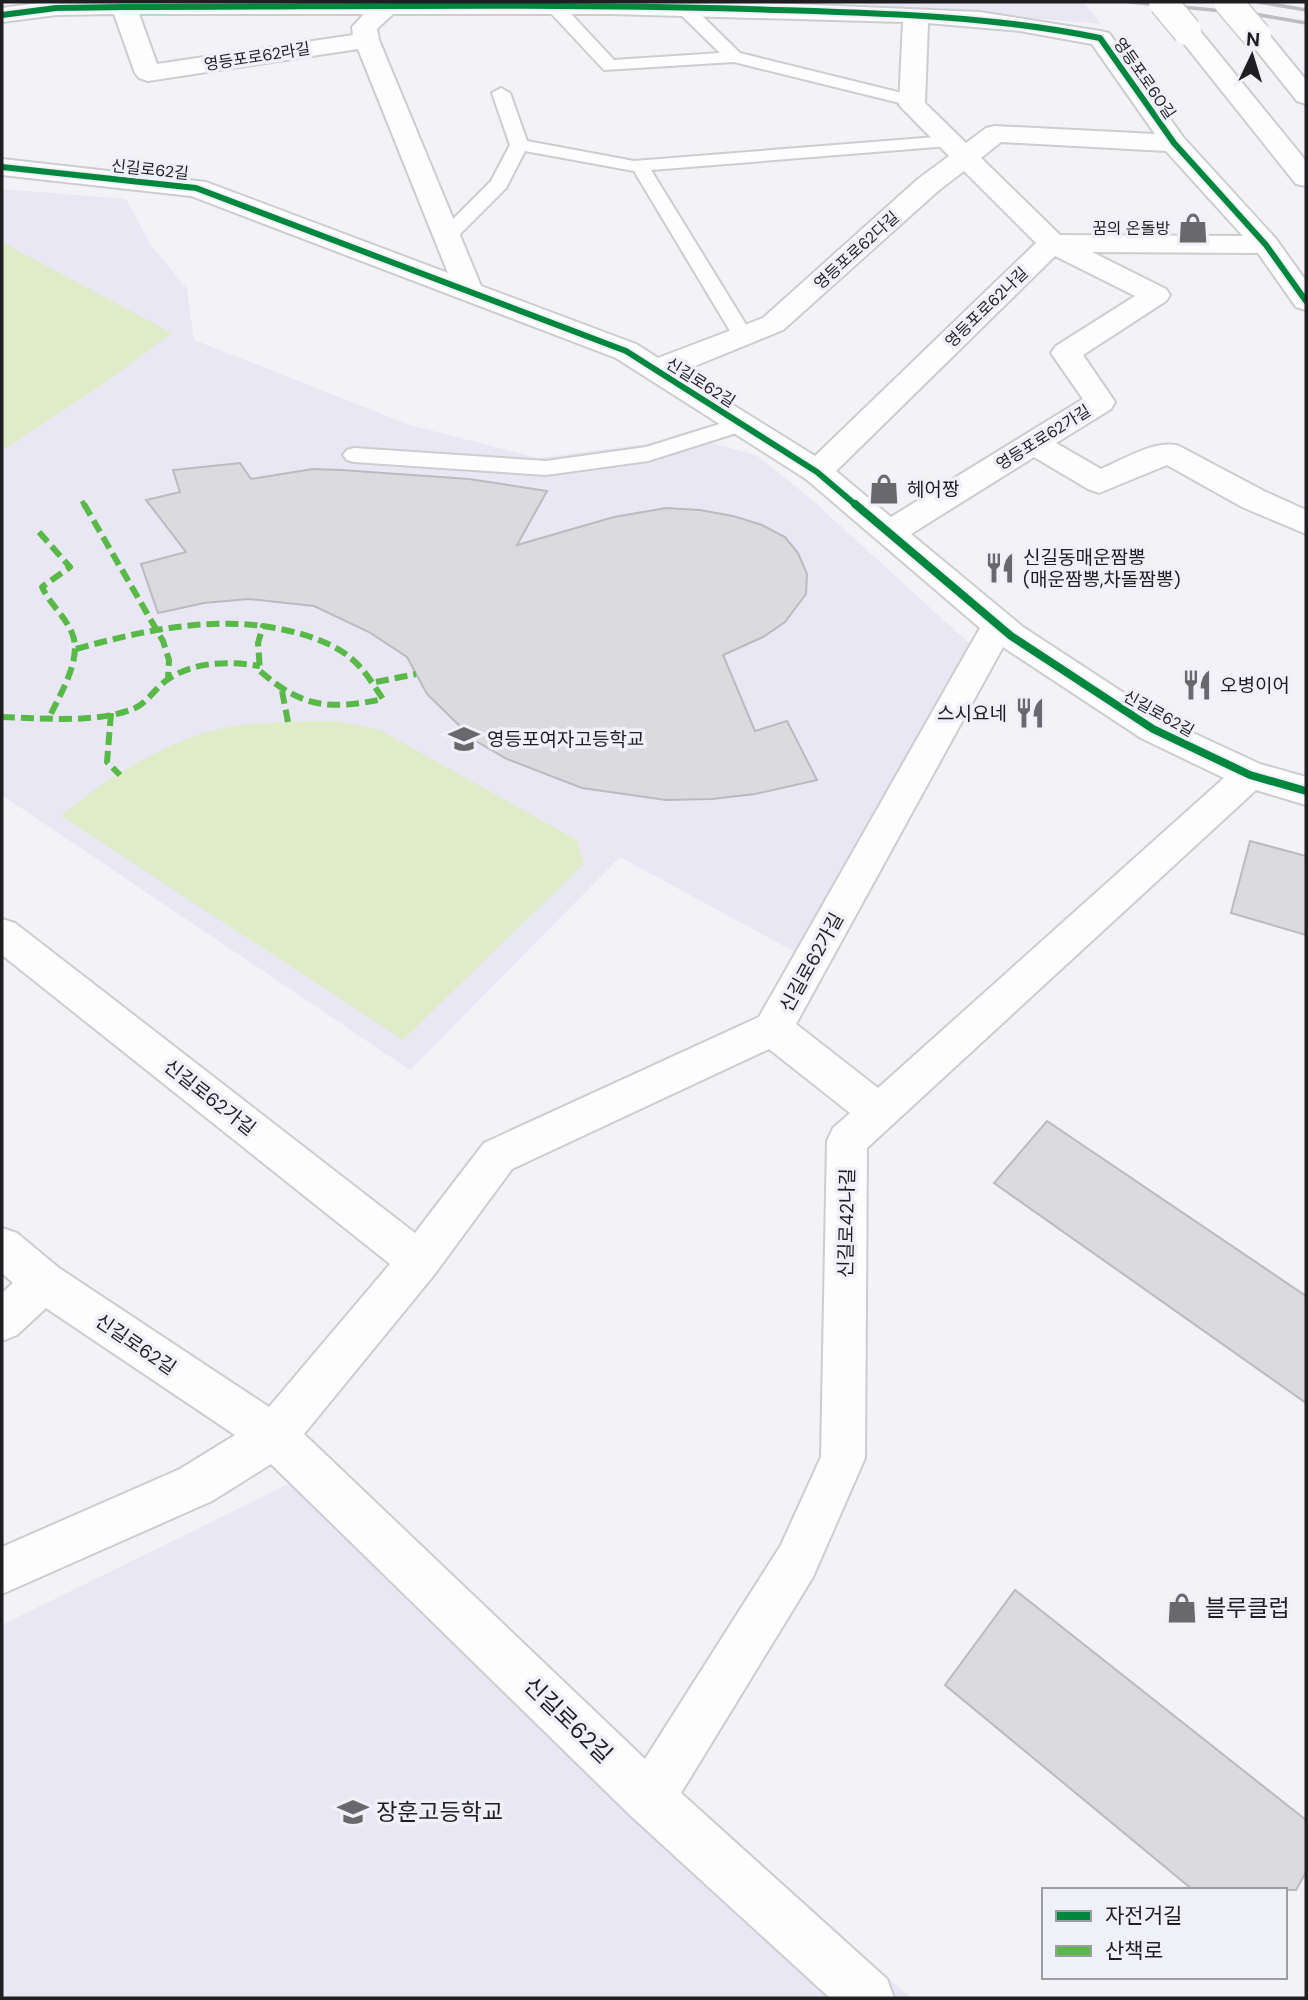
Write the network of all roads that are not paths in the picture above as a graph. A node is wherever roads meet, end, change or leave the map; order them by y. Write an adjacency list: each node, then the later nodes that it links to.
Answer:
1 (1163, 2): 19 (street, bridge)
2 (1228, 2): 12 (street, bridge)
3 (554, 6): 5 (street, 영등포로60길); 6 (street, 영등포로60길); 10 (lane)
4 (124, 7): 5 (street, 영등포로60길); 7 (street, 영등포로60길); 9 (street, 영등포로62라길)
5 (386, 7): 9 (street)
6 (683, 7): 8 (street, 영등포로60길); 10 (lane)
7 (2, 15)
8 (916, 16): 13 (street); 14 (street, 영등포로60길)
9 (367, 40): 20 (street)
10 (734, 57): 13 (lane)
11 (501, 93): 15 (lane)
12 (1306, 96)
13 (912, 101): 16 (street)
14 (1174, 143): 16 (street, 영등포로60길); 22 (street, 영등포로60길)
15 (519, 145): 17 (lane); 20 (lane)
16 (957, 150): 17 (lane); 21 (street); 25 (street, 영등포로62다길)
17 (639, 166): 25 (lane)
18 (2, 167): 23 (street, 신길로62길)
19 (1306, 178)
20 (447, 236): 23 (street)
21 (1052, 243): 22 (street); 28 (street, 영등포로62가길); 30 (street, 영등포로62나길)
22 (1266, 245): 24 (street, 영등포로60길)
23 (469, 291): 26 (street, 신길로62길)
24 (1306, 301)
25 (743, 336): 26 (street, 영등포로62다길)
26 (656, 370): 27 (street, 신길로62길)
27 (742, 424): 29 (lane); 30 (street, 신길로62길)
28 (1033, 443): 31 (street); 32 (street, 영등포로62가길)
29 (354, 455)
30 (817, 471): 32 (street, 신길로62길)
31 (1306, 523)
32 (889, 533): 33 (street, 신길로62길)
33 (998, 625): 34 (street, 신길로62길); 37 (street, 신길로62가길)
34 (1251, 775): 35 (street, 신길로62길); 38 (street, 신길로42나길)
35 (1306, 791)
36 (2, 934): 40 (street, 신길로62가길)
37 (773, 1029): 38 (street); 40 (street, 신길로62가길)
38 (879, 1112): 45 (street, 신길로42나길)
39 (2, 1247): 41 (street, 신길로62길)
40 (419, 1261): 43 (street, 신길로62가길)
41 (44, 1282): 42 (street); 43 (street, 신길로62길)
42 (2, 1321)
43 (274, 1436): 44 (street); 45 (street, 신길로62길)
44 (2, 1571)
45 (649, 1798): 46 (street, 신길로62길)
46 (868, 1998)

